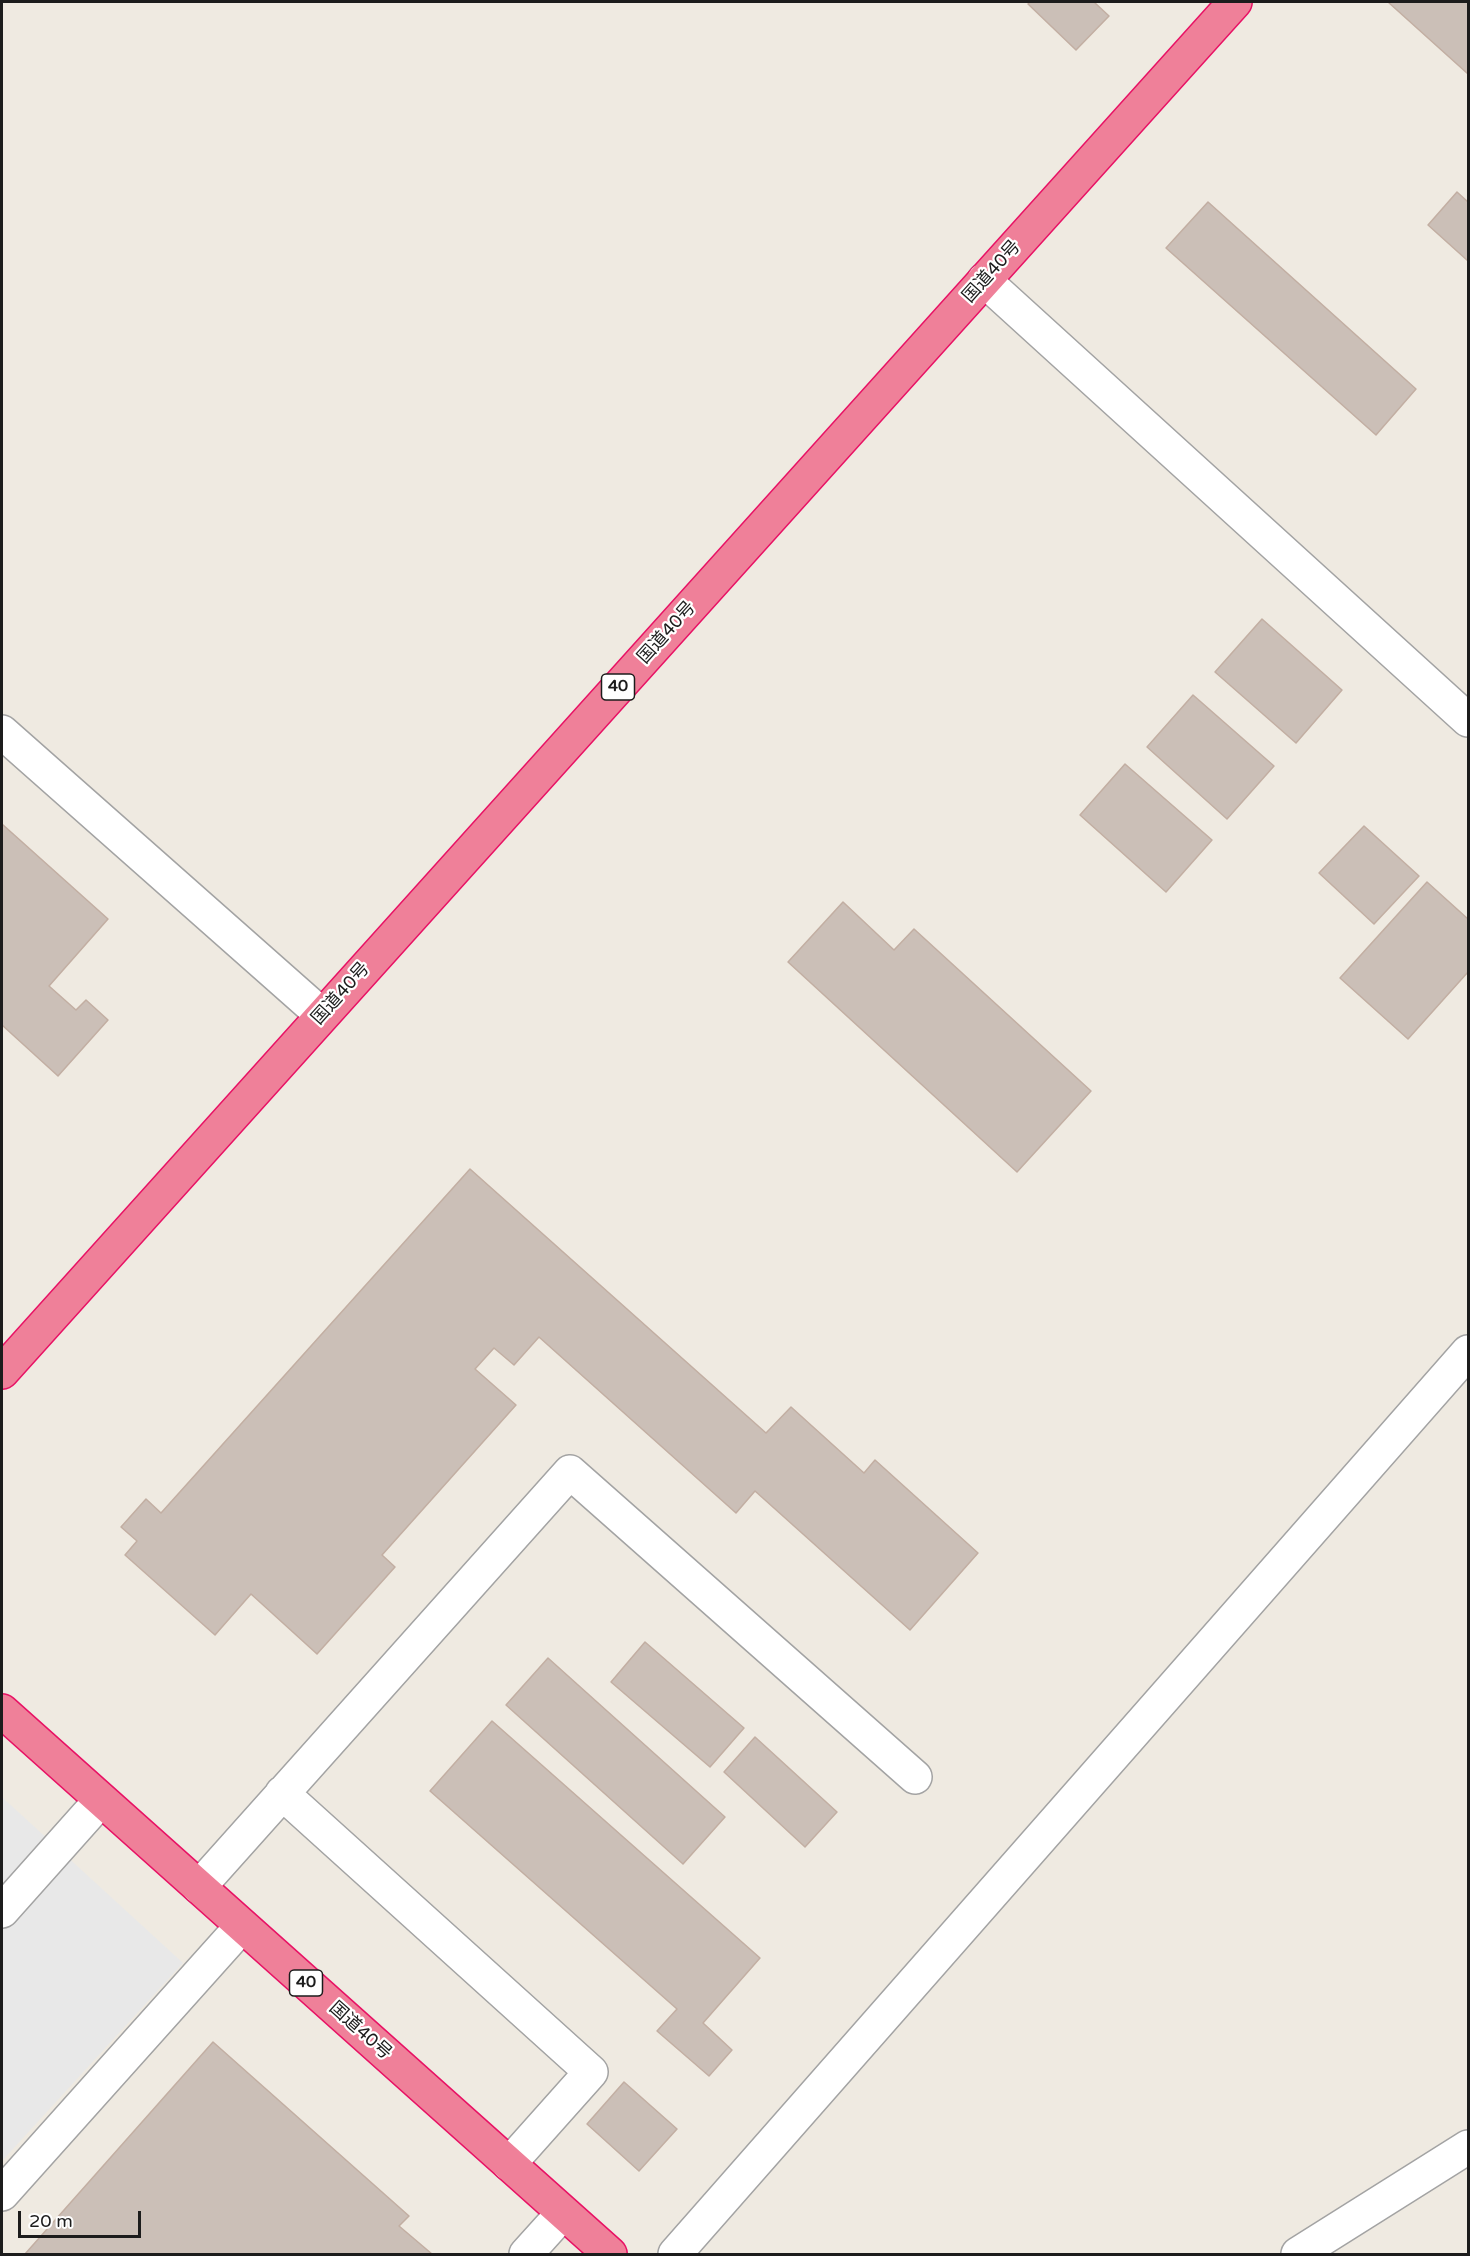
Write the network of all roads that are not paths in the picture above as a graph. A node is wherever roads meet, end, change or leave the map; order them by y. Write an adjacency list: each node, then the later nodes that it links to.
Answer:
1 (1235, 2): 2 (highway, 国道40号 / 40)
2 (984, 280): 3 (lane); 5 (highway, 国道40号 / 40)
3 (1468, 720)
4 (2, 732): 5 (lane)
5 (322, 1015): 7 (highway, 国道40号 / 40)
6 (1468, 1352): 21 (lane)
7 (2, 1372)
8 (2, 1711): 11 (highway, 国道40号 / 40)
9 (915, 1777): 10 (lane)
10 (282, 1793): 12 (lane); 16 (lane)
11 (101, 1800): 12 (highway, 国道40号 / 40); 13 (lane)
12 (199, 1887): 14 (highway, 国道40号 / 40)
13 (2, 1911)
14 (242, 1926): 16 (highway, 国道40号 / 40); 17 (lane)
15 (1468, 2147): 22 (lane)
16 (509, 2164): 18 (highway, 国道40号 / 40)
17 (2, 2194)
18 (563, 2212): 19 (lane); 20 (highway, 国道40号 / 40)
19 (526, 2254)
20 (610, 2254)
21 (675, 2254)
22 (1298, 2254)

